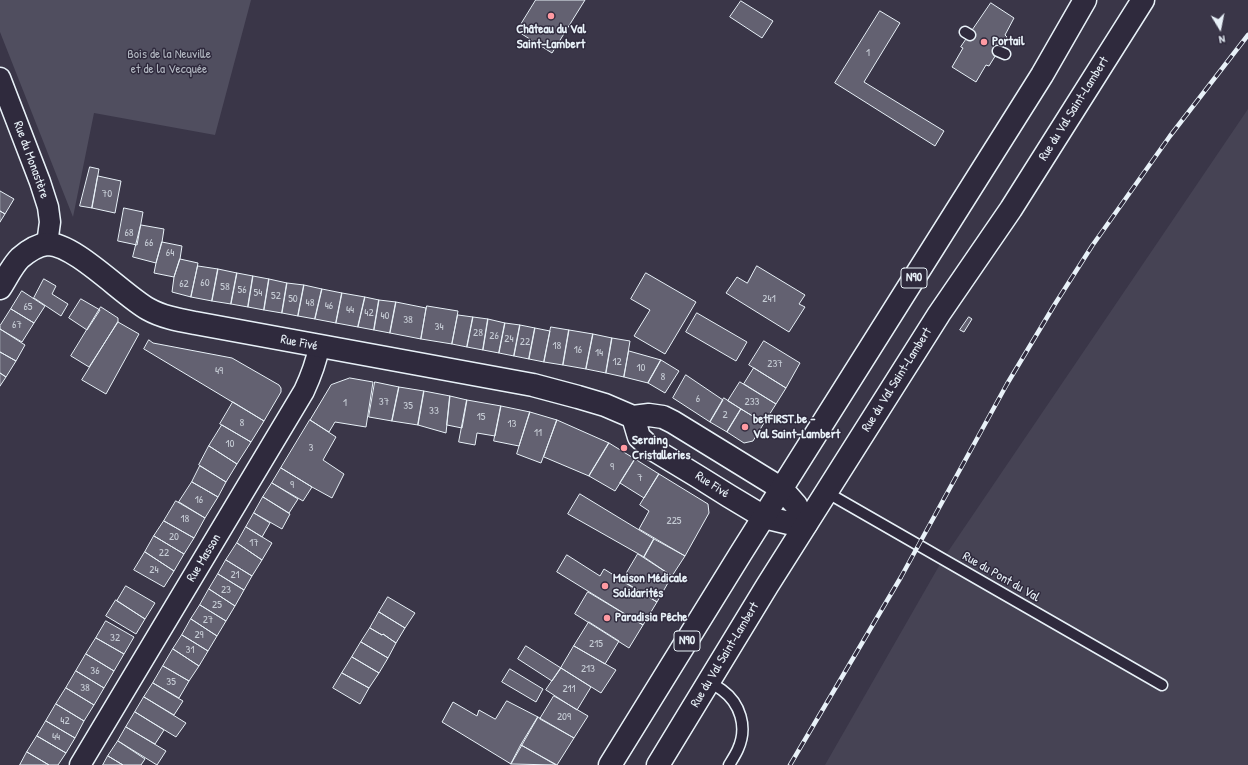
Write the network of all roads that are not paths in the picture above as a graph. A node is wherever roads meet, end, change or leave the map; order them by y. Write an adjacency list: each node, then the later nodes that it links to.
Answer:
1 (1085, 0): 8 (main road, N90)
2 (1143, 0): 9 (main road, Rue du Val Saint-Lambert)
3 (0, 78): 4 (street, Rue du Monastère)
4 (47, 244): 5 (main road); 6 (main road, Rue Fivé)
5 (0, 288)
6 (319, 347): 7 (main road, Rue Fivé); 14 (street, Rue Masson)
7 (633, 417): 8 (main road, Rue Fivé); 10 (main road, Rue Fivé)
8 (782, 489): 10 (main road, N90); 11 (main road, Rue Fivé)
9 (826, 492): 11 (main road, Rue du Val Saint-Lambert); 13 (lane, Rue du Pont du Val)
10 (764, 517): 11 (main road, Rue Fivé); 15 (main road, N90)
11 (806, 524): 12 (main road, Rue du Val Saint-Lambert)
12 (708, 682): 16 (main road, Rue du Val Saint-Lambert); 17 (lane)
13 (1162, 685)
14 (80, 765)
15 (610, 765)
16 (658, 765)
17 (729, 765)

